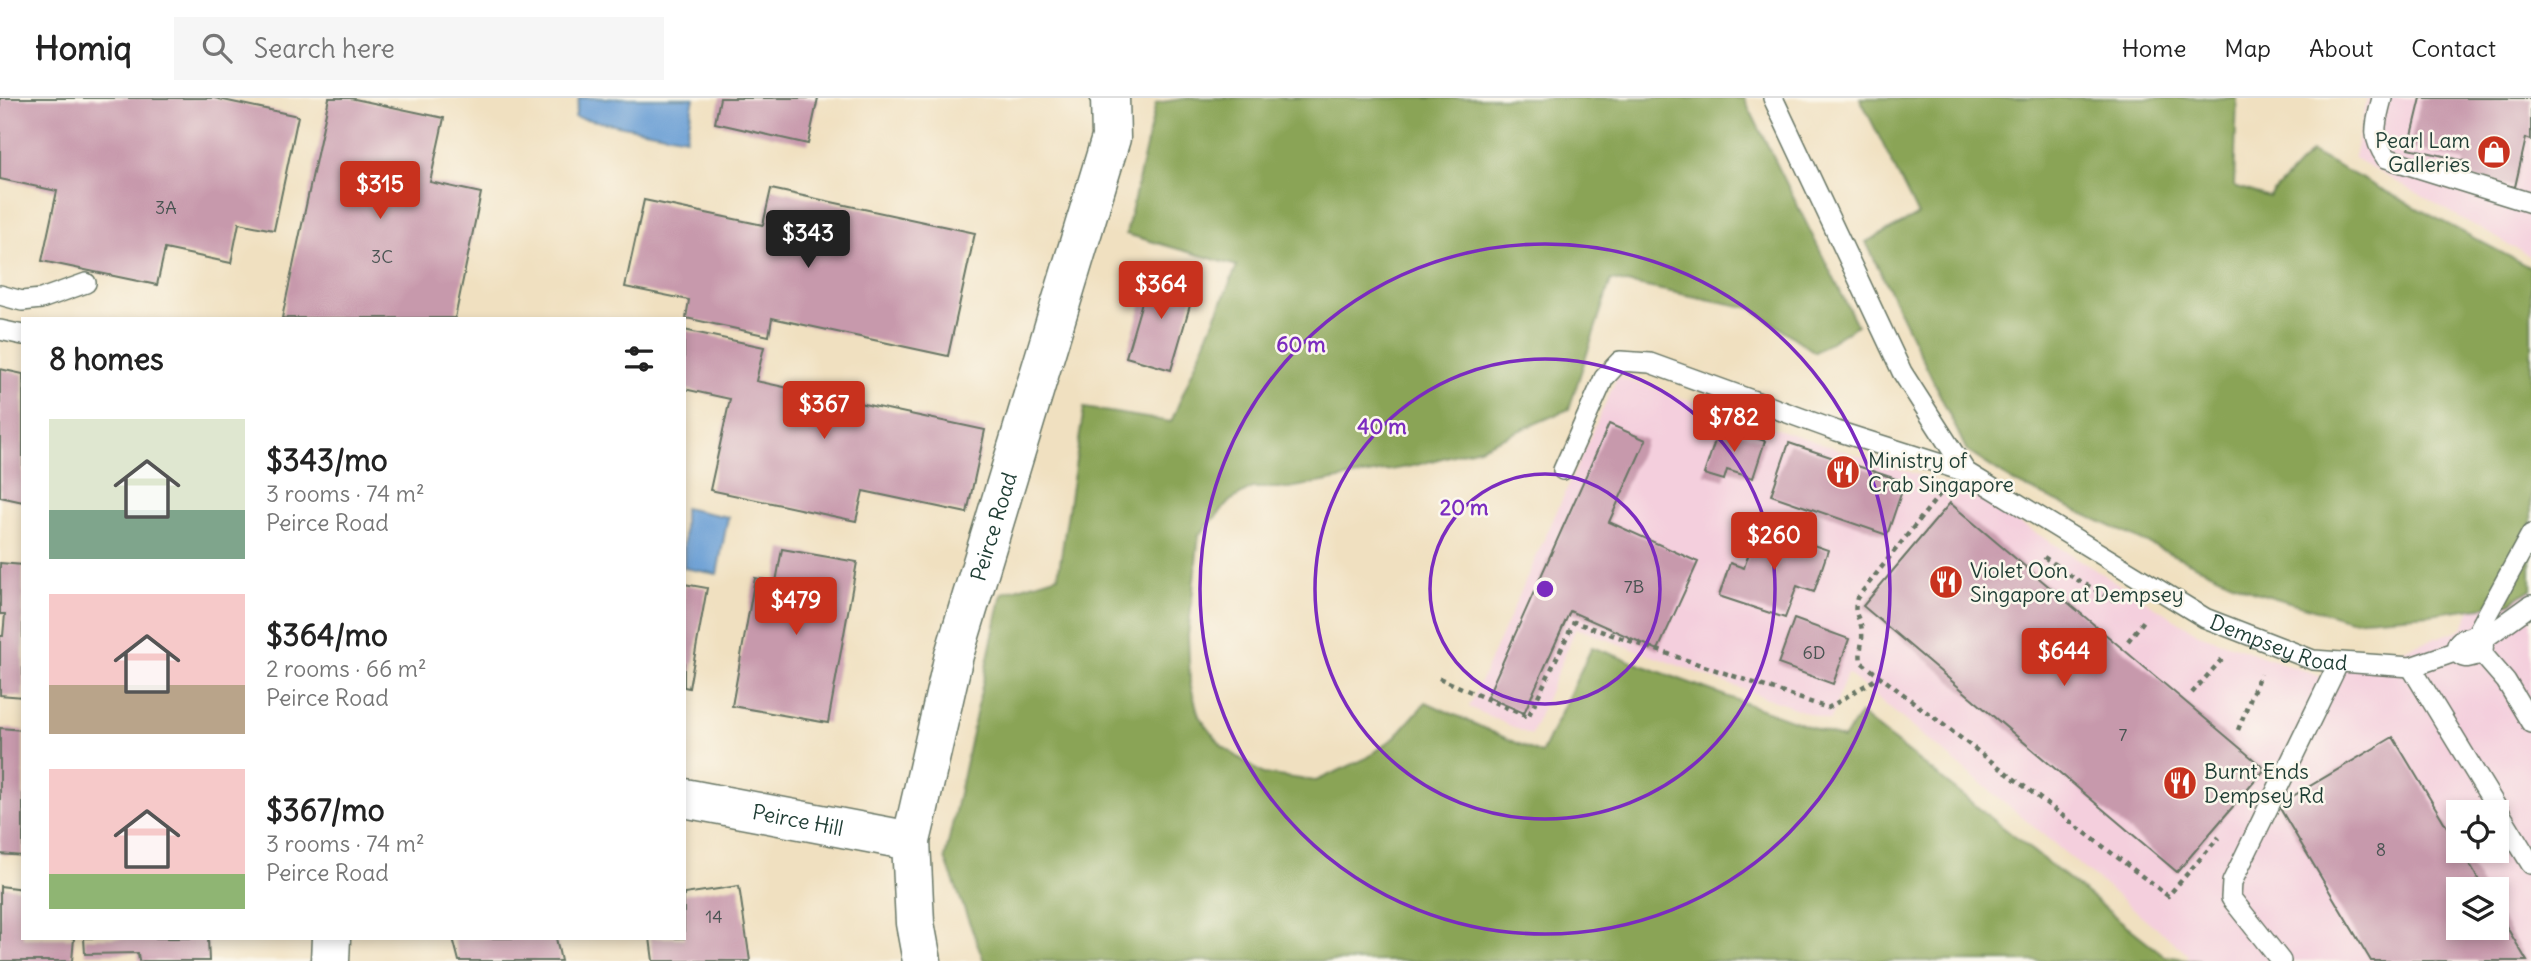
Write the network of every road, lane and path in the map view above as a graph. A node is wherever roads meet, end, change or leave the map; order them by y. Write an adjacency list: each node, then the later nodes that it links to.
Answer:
1 (1110, 98): 34 (street, Peirce Road)
2 (1773, 98): 10 (lane)
3 (2382, 98): 4 (lane)
4 (2531, 203)
5 (86, 283): 6 (lane)
6 (0, 295)
7 (0, 330): 8 (lane)
8 (21, 335)
9 (1563, 470): 10 (lane, Dempsey Road)
10 (1966, 472): 21 (lane, Dempsey Road)
11 (1945, 489): 27 (path)
12 (2531, 534): 18 (lane)
13 (2042, 556): 14 (path)
14 (2122, 605)
15 (2531, 605): 18 (lane, Dempsey Road)
16 (2157, 624): 17 (path)
17 (2128, 641)
18 (2471, 645): 23 (lane, Dempsey Road); 30 (lane)
19 (2212, 652): 20 (path)
20 (2223, 658): 22 (path); 29 (path)
21 (2339, 662): 23 (lane, Dempsey Road); 39 (lane)
22 (2235, 663)
23 (2411, 667): 35 (lane)
24 (2248, 668): 25 (path)
25 (2260, 674): 26 (path); 31 (path)
26 (2271, 674)
27 (1881, 676): 28 (path); 33 (path)
28 (1438, 678)
29 (2192, 694)
30 (2531, 723)
31 (2238, 730)
32 (686, 798): 34 (street, Peirce Hill)
33 (2221, 835)
34 (911, 841): 38 (street, Peirce Road)
35 (2531, 864)
36 (331, 940): 37 (street)
37 (330, 961)
38 (922, 961)
39 (2281, 961)

